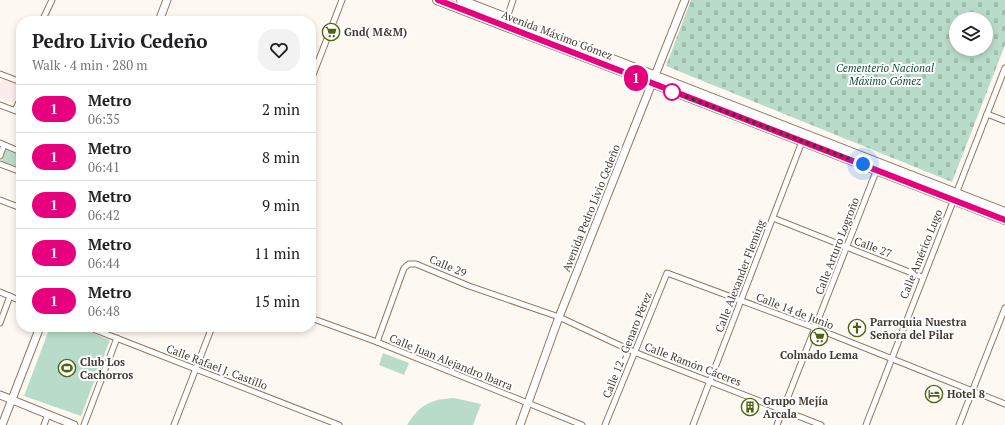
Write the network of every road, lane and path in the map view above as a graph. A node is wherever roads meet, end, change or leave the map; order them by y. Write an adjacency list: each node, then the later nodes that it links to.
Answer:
1 (52, 0): 8 (street)
2 (167, 0): 9 (main road)
3 (342, 0): 11 (street)
4 (437, 0): 15 (main road, Avenida Máximo Gómez)
5 (461, 0): 10 (main road, Avenida Máximo Gómez)
6 (514, 0): 10 (street)
7 (685, 0): 15 (main road, Avenida Pedro Livio Cedeño)
8 (44, 16)
9 (161, 16)
10 (506, 18): 15 (main road, Avenida Máximo Gómez)
11 (316, 67)
12 (1005, 68): 18 (street, Calle Américo Lugo)
13 (0, 74): 14 (street)
14 (16, 80)
15 (654, 80): 20 (main road, Avenida Máximo Gómez); 41 (main road, Avenida Pedro Livio Cedeño)
16 (0, 105): 17 (street)
17 (15, 110)
18 (987, 114): 19 (street); 27 (street, Calle Américo Lugo)
19 (1005, 121)
20 (804, 138): 25 (main road, Avenida Máximo Gómez); 31 (street, Calle Alexander Fleming)
21 (2, 144): 22 (street); 23 (street)
22 (16, 150)
23 (0, 156)
24 (0, 164): 26 (street)
25 (878, 166): 27 (main road, Avenida Máximo Gómez); 33 (street, Calle Arturo Logroño)
26 (16, 170)
27 (954, 196): 30 (main road, Avenida Máximo Gómez); 32 (main road, Avenida Máximo Gómez); 35 (street, Calle Américo Lugo)
28 (0, 200): 29 (street)
29 (16, 206)
30 (1005, 212)
31 (773, 218): 33 (street, Calle 27); 39 (street, Calle Alexander Fleming)
32 (1005, 220)
33 (847, 248): 35 (street, Calle 27); 44 (street, Calle Arturo Logroño)
34 (668, 273): 39 (street, Calle 14 de Junio); 50 (street, Calle 12 - Genaro Pérez)
35 (922, 277): 51 (street, Calle Américo Lugo)
36 (0, 292): 37 (street)
37 (10, 296): 38 (street); 43 (street)
38 (16, 299)
39 (741, 300): 44 (street, Calle 14 de Junio); 53 (street, Calle Alexander Fleming)
40 (1005, 308): 54 (street)
41 (559, 317): 49 (street, Calle 29); 50 (street, Calle Ramón Cáceres); 57 (main road, Avenida Pedro Livio Cedeño)
42 (316, 320): 49 (street, Calle Juan Alejandro lbarra)
43 (0, 323)
44 (815, 328): 51 (street, Calle 14 de Junio); 59 (street, Calle Arturo Logroño)
45 (38, 332): 56 (main road)
46 (101, 332): 48 (street, Calle Rafael J. Castillo)
47 (210, 332): 52 (street)
48 (117, 338): 52 (street, Calle Rafael J. Castillo); 64 (street)
49 (376, 342): 57 (street, Calle Juan Alejandro lbarra)
50 (634, 352): 53 (street, Calle Ramón Cáceres); 69 (street, Calle 12 - Genaro Pérez)
51 (891, 359): 54 (street, Calle 14 de Junio); 73 (street, Calle Américo Lugo)
52 (196, 369): 65 (street); 66 (street, Calle Rafael J. Castillo)
53 (710, 381): 59 (street, Calle Ramón Cáceres); 70 (street, Calle Alexander Fleming)
54 (972, 391): 58 (street, Calle 14 de Junio); 74 (street)
55 (0, 395): 56 (main road)
56 (12, 400): 60 (main road); 61 (main road)
57 (528, 404): 67 (main road, Avenida Pedro Livio Cedeño); 68 (street, Calle Juan Alejandro lbarra)
58 (1005, 404)
59 (783, 410): 71 (street, Calle Arturo Logroño); 72 (street, Calle Ramón Cáceres)
60 (48, 414): 62 (street); 63 (main road)
61 (2, 425)
62 (44, 425)
63 (74, 425)
64 (84, 425)
65 (174, 425)
66 (339, 425)
67 (520, 425)
68 (582, 425)
69 (605, 425)
70 (693, 425)
71 (778, 425)
72 (821, 425)
73 (866, 425)
74 (959, 425)

